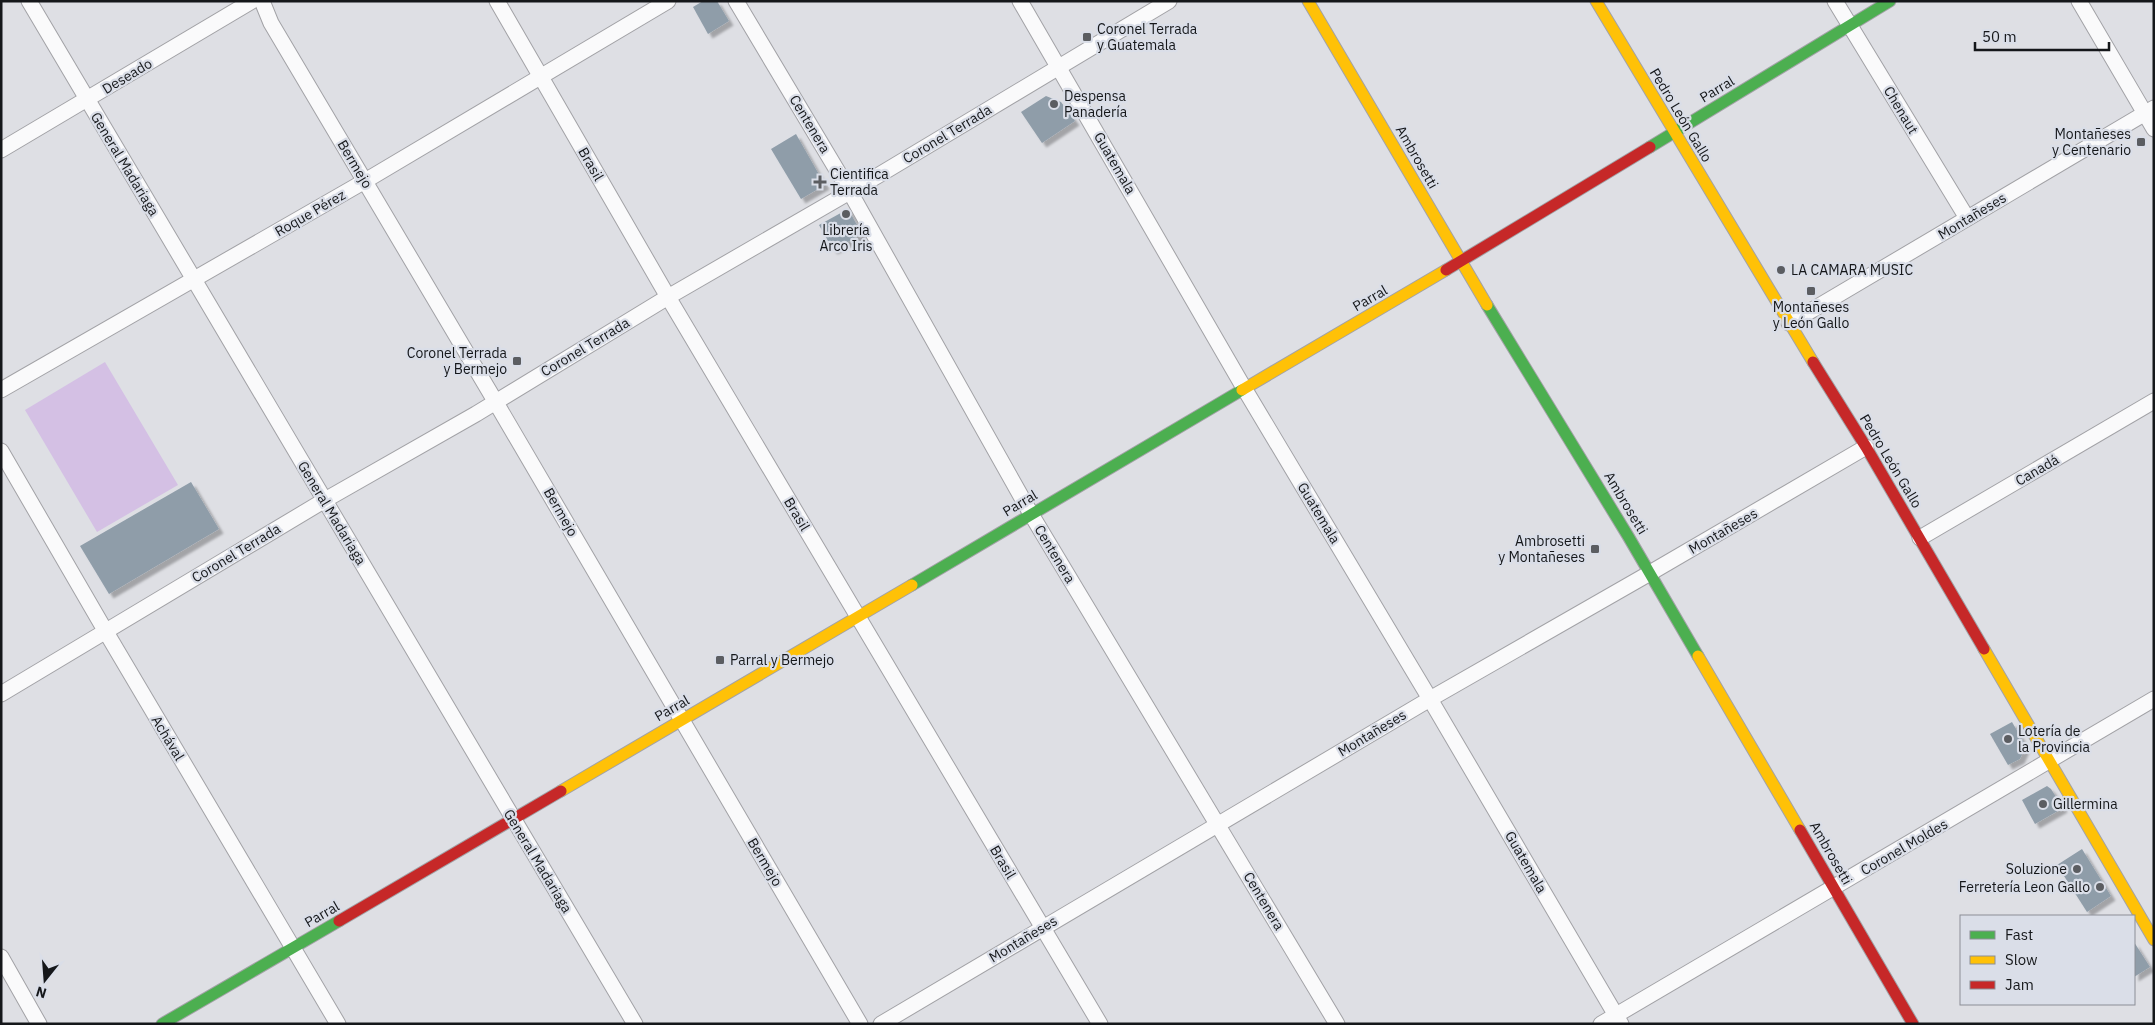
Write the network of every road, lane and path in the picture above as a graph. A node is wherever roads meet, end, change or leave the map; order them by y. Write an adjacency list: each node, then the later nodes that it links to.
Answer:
1 (29, 1): 17 (street, General Madariaga)
2 (252, 1): 17 (street, Deseado)
3 (262, 1): 22 (street, Bermejo)
4 (497, 1): 16 (street, Brasil)
5 (668, 1): 16 (street, Roque Pérez)
6 (736, 1): 23 (street, Centenera)
7 (1020, 1): 15 (street, Guatemala)
8 (1169, 1): 15 (street, Coronel Terrada)
9 (1308, 1): 25 (street, Ambrosetti)
10 (1596, 1): 20 (street, Pedro León Gallo)
11 (1836, 1): 14 (street, Chenaut)
12 (1890, 1): 14 (street, Parral)
13 (2079, 1): 18 (street)
14 (1850, 26): 20 (street, Parral); 24 (street, Chenaut)
15 (1059, 67): 23 (street, Coronel Terrada); 29 (street, Guatemala)
16 (541, 77): 22 (street, Roque Pérez); 27 (street, Brasil)
17 (87, 99): 21 (street, Deseado); 26 (street, General Madariaga)
18 (2149, 111): 19 (street); 24 (street, Montañeses)
19 (2154, 129)
20 (1674, 133): 25 (street, Parral); 28 (street, Pedro León Gallo)
21 (1, 150)
22 (365, 181): 26 (street, Roque Pérez); 31 (street, Bermejo)
23 (850, 192): 27 (street, Coronel Terrada); 36 (street, Centenera)
24 (1967, 218): 28 (street, Montañeses)
25 (1461, 261): 29 (street, Parral); 38 (street, Ambrosetti)
26 (194, 280): 30 (street, Roque Pérez); 35 (street, General Madariaga)
27 (668, 297): 31 (street, Coronel Terrada); 39 (street, Brasil)
28 (1789, 323): 33 (street, Pedro León Gallo)
29 (1244, 388): 36 (street, Parral); 42 (street, Guatemala)
30 (1, 390)
31 (496, 401): 35 (street, Coronel Terrada); 44 (street, Bermejo)
32 (2154, 401): 37 (street, Canadá)
33 (1866, 447): 37 (street, Pedro León Gallo); 38 (street, Montañeses)
34 (1, 451): 40 (street, Achával)
35 (324, 500): 40 (street, Coronel Terrada); 46 (street, General Madariaga)
36 (1030, 514): 39 (street, Parral); 47 (street, Centenera)
37 (1920, 538): 45 (street, Pedro León Gallo)
38 (1650, 573): 42 (street, Montañeses); 48 (street, Ambrosetti)
39 (858, 617): 44 (street, Parral); 49 (street, Brasil)
40 (106, 632): 41 (street, Coronel Terrada); 51 (street, Achával)
41 (1, 694)
42 (1430, 698): 47 (street, Montañeses); 53 (street, Guatemala)
43 (2154, 700): 45 (street, Coronel Moldes)
44 (681, 720): 46 (street, Parral); 58 (street, Bermejo)
45 (2049, 762): 48 (street, Coronel Moldes); 50 (street, Pedro León Gallo)
46 (513, 819): 51 (street, Parral); 57 (street, General Madariaga)
47 (1218, 825): 49 (street, Montañeses); 61 (street, Centenera)
48 (1834, 888): 53 (street, Coronel Moldes); 63 (street, Ambrosetti)
49 (1042, 927): 59 (street, Montañeses); 60 (street, Brasil)
50 (2154, 940)
51 (293, 948): 55 (street, Parral); 56 (street, Achával)
52 (1, 958): 54 (street)
53 (1618, 1019): 62 (street, Coronel Moldes)
54 (39, 1024)
55 (162, 1024)
56 (338, 1024)
57 (635, 1024)
58 (860, 1024)
59 (881, 1024)
60 (1100, 1024)
61 (1337, 1024)
62 (1601, 1024)
63 (1913, 1024)

